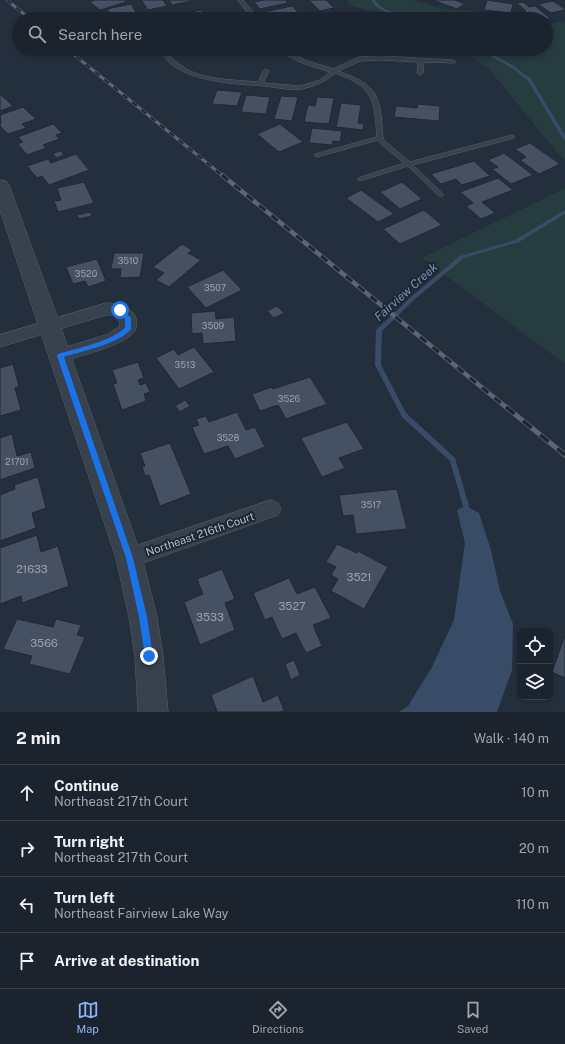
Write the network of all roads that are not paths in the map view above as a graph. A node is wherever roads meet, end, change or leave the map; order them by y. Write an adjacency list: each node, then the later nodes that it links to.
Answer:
1 (240, 0): 2 (lane)
2 (250, 12)
3 (166, 56): 10 (lane)
4 (292, 56): 7 (lane)
5 (421, 60): 6 (lane); 7 (lane); 9 (lane)
6 (453, 62)
7 (335, 70): 10 (lane); 12 (lane)
8 (266, 71): 10 (lane)
9 (420, 73)
10 (260, 84)
11 (512, 137): 14 (lane)
12 (380, 138): 13 (lane); 14 (lane)
13 (317, 156)
14 (409, 164): 15 (lane); 17 (lane)
15 (360, 180)
16 (0, 185): 18 (street)
17 (441, 195)
18 (50, 326): 19 (street); 20 (street); 20 (street)
19 (0, 341)
20 (60, 356): 22 (street)
21 (271, 509): 22 (street, Northeast 216th Court)
22 (130, 558): 23 (street)
23 (153, 712)

